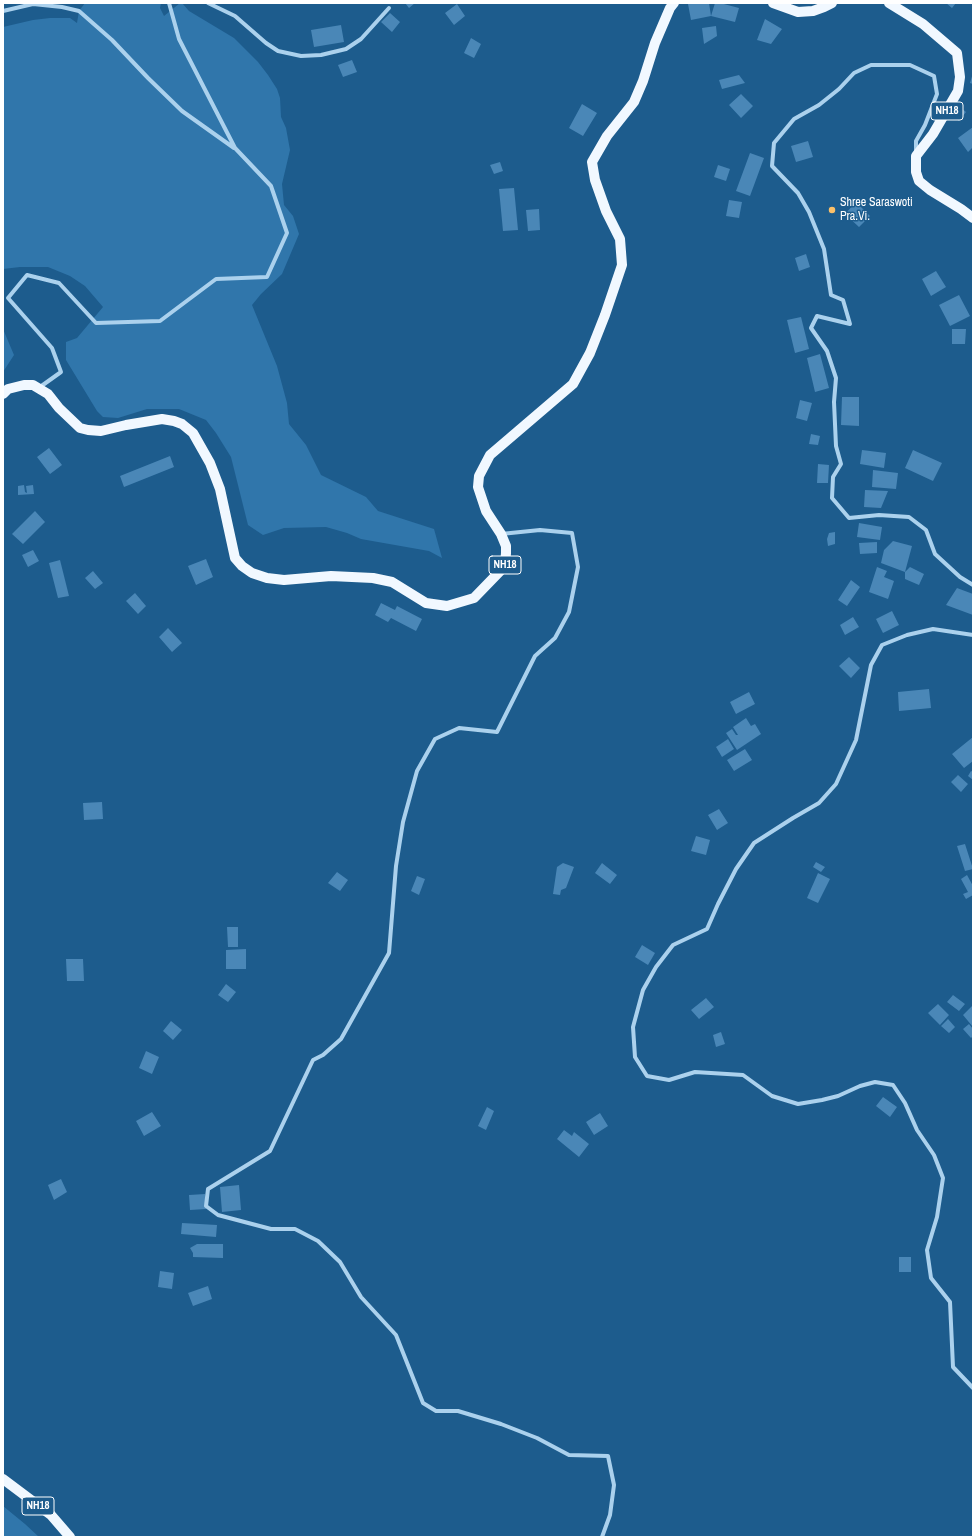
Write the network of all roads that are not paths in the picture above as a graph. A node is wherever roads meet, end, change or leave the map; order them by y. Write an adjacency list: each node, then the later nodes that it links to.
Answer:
1 (169, 3): 9 (street)
2 (208, 3): 7 (street)
3 (674, 3): 14 (main road, NH18)
4 (773, 3): 5 (main road)
5 (832, 3)
6 (889, 3): 10 (main road, NH18)
7 (389, 8)
8 (3, 11): 9 (street)
9 (235, 148): 12 (street)
10 (916, 156): 11 (main road); 15 (street)
11 (973, 218)
12 (39, 388): 13 (main road); 14 (main road, NH18)
13 (3, 394)
14 (501, 534): 20 (street)
15 (973, 585)
16 (973, 635): 17 (street)
17 (973, 1388)
18 (3, 1479): 19 (main road, NH18)
19 (70, 1537)
20 (602, 1537)

